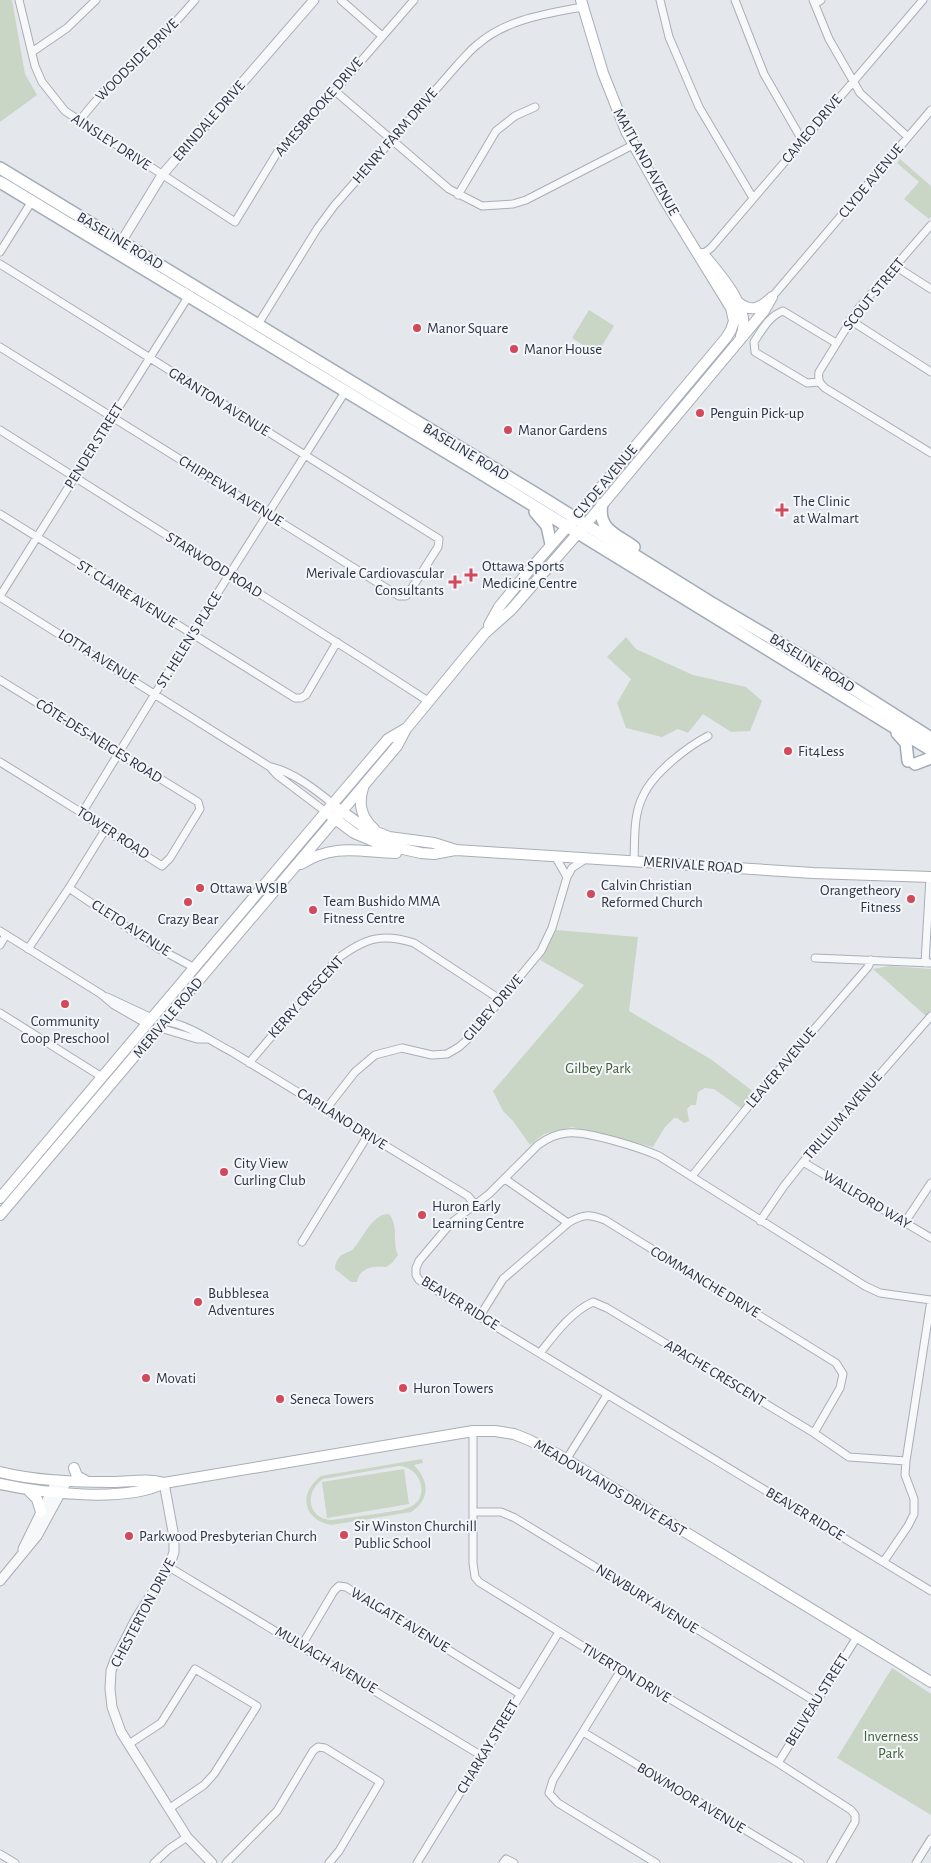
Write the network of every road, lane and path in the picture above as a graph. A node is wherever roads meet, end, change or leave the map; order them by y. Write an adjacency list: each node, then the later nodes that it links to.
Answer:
1 (19, 0): 13 (street, AINSLEY DRIVE)
2 (96, 0): 13 (street)
3 (194, 0): 18 (street, WOODSIDE DRIVE)
4 (314, 0): 24 (street, ERINDALE DRIVE)
5 (341, 0): 12 (street)
6 (414, 0): 12 (street, AMESBROOKE DRIVE)
7 (660, 0): 27 (street)
8 (736, 0): 21 (street)
9 (923, 0): 14 (street, CAMEO DRIVE)
10 (816, 1): 14 (street)
11 (582, 3): 20 (street, HENRY FARM DRIVE); 22 (main road, MAITLAND AVENUE)
12 (382, 36): 15 (street, AMESBROOKE DRIVE)
13 (32, 52): 18 (street, AINSLEY DRIVE)
14 (852, 82): 19 (street); 21 (street, CAMEO DRIVE)
15 (334, 92): 20 (street); 29 (street, AMESBROOKE DRIVE)
16 (535, 107): 26 (street)
17 (931, 110): 19 (street, CLYDE AVENUE)
18 (79, 121): 24 (street, AINSLEY DRIVE)
19 (908, 137): 38 (street, CLYDE AVENUE)
20 (392, 140): 26 (street); 41 (street, HENRY FARM DRIVE)
21 (802, 140): 27 (street, CAMEO DRIVE)
22 (633, 145): 26 (street); 33 (main road, MAITLAND AVENUE)
23 (0, 168): 31 (main road, BASELINE ROAD)
24 (162, 175): 29 (street, AINSLEY DRIVE); 31 (street, ERINDALE DRIVE)
25 (0, 182): 28 (main road, BASELINE ROAD)
26 (458, 194)
27 (753, 198): 33 (street, CAMEO DRIVE)
28 (32, 201): 31 (main road, BASELINE ROAD); 32 (street)
29 (235, 222)
30 (931, 225): 35 (street, SCOUT STREET)
31 (118, 247): 37 (main road, BASELINE ROAD); 41 (main road, BASELINE ROAD)
32 (0, 252)
33 (701, 255): 39 (main road, MAITLAND AVENUE); 42 (main road, MAITLAND AVENUE)
34 (0, 264): 46 (street, GRANTON AVENUE)
35 (895, 266): 36 (street); 40 (street, SCOUT STREET)
36 (931, 289)
37 (188, 297): 46 (street, PENDER STREET); 50 (main road, BASELINE ROAD)
38 (772, 297): 39 (main road); 43 (main road, CLYDE AVENUE)
39 (738, 302): 43 (main road, MAITLAND AVENUE)
40 (850, 320): 44 (street, SCOUT STREET); 47 (street)
41 (257, 326): 53 (main road, BASELINE ROAD)
42 (729, 334): 49 (main road, CLYDE AVENUE)
43 (738, 342): 51 (main road, CLYDE AVENUE)
44 (836, 343): 48 (street, SCOUT STREET); 48 (street)
45 (0, 347): 52 (street, CHIPPEWA AVENUE)
46 (149, 358): 52 (street, PENDER STREET); 56 (street, GRANTON AVENUE)
47 (931, 372)
48 (819, 382): 55 (street)
49 (689, 383): 51 (main road); 62 (main road, CLYDE AVENUE)
50 (345, 392): 53 (main road, BASELINE ROAD); 56 (street, ST. HELEN'S PLACE)
51 (694, 394): 59 (main road, CLYDE AVENUE)
52 (112, 416): 57 (street, PENDER STREET); 61 (street, CHIPPEWA AVENUE)
53 (402, 419): 58 (main road, BASELINE ROAD); 62 (main road, BASELINE ROAD)
54 (0, 430): 57 (street, STARWOOD ROAD)
55 (931, 453)
56 (305, 455): 61 (street, ST. HELEN'S PLACE); 64 (street, GRANTON AVENUE)
57 (75, 478): 63 (street, PENDER STREET); 66 (street, STARWOOD ROAD)
58 (525, 502): 62 (main road, BASELINE ROAD); 65 (main road)
59 (602, 504): 62 (main road, CLYDE AVENUE); 67 (main road)
60 (0, 514): 63 (street, ST. CLAIRE AVENUE)
61 (268, 515): 64 (street, CHIPPEWA AVENUE); 66 (street, ST. HELEN'S PLACE)
62 (576, 526): 65 (main road, CLYDE AVENUE); 67 (main road, BASELINE ROAD); 69 (main road, CLYDE AVENUE); 73 (main road, BASELINE ROAD)
63 (37, 538): 68 (street, PENDER STREET); 70 (street, ST. CLAIRE AVENUE)
64 (439, 539)
65 (551, 544): 69 (main road, CLYDE AVENUE)
66 (230, 575): 70 (street, ST. HELEN'S PLACE); 71 (street, STARWOOD ROAD)
67 (670, 577): 72 (main road, BASELINE ROAD)
68 (0, 597): 75 (street, LOTTA AVENUE)
69 (485, 633): 76 (main road, CLYDE AVENUE)
70 (192, 635): 71 (street, ST. CLAIRE AVENUE); 75 (street, ST. HELEN'S PLACE)
71 (337, 642): 76 (street, STARWOOD ROAD)
72 (813, 663): 73 (main road); 80 (main road, BASELINE ROAD)
73 (807, 674): 77 (main road, BASELINE ROAD)
74 (0, 680): 81 (street, CÔTE-DES-NEIGES ROAD)
75 (155, 694): 81 (street, ST. HELEN'S PLACE); 86 (street, LOTTA AVENUE)
76 (428, 702): 78 (main road, CLYDE AVENUE)
77 (884, 722): 80 (main road, BASELINE ROAD); 82 (main road)
78 (406, 728): 84 (main road, CLYDE AVENUE); 86 (main road, CLYDE AVENUE)
79 (708, 736): 95 (street)
80 (927, 743)
81 (118, 753): 85 (street, CÔTE-DES-NEIGES ROAD); 87 (street, ST. HELEN'S PLACE)
82 (931, 758)
83 (0, 762): 87 (street, TOWER ROAD)
84 (364, 784): 88 (main road, CLYDE AVENUE); 90 (main road)
85 (198, 802): 89 (street, TOWER ROAD)
86 (330, 808): 88 (main road, MERIVALE ROAD); 106 (main road, MERIVALE ROAD)
87 (82, 812): 89 (street, TOWER ROAD)
88 (338, 815): 90 (main road, MERIVALE ROAD); 92 (main road, MERIVALE ROAD); 96 (main road, MERIVALE ROAD)
89 (106, 830): 99 (street)
90 (380, 834): 91 (main road, MERIVALE ROAD)
91 (456, 850): 92 (main road, MERIVALE ROAD); 93 (main road, MERIVALE ROAD)
92 (421, 853): 96 (main road)
93 (555, 856): 94 (main road, MERIVALE ROAD); 98 (street)
94 (588, 858): 95 (main road, MERIVALE ROAD); 98 (street, GILBEY DRIVE)
95 (634, 861): 97 (main road, MERIVALE ROAD)
96 (294, 869): 111 (main road, MERIVALE ROAD)
97 (930, 877): 105 (street)
98 (567, 878): 107 (street, GILBEY DRIVE)
99 (69, 888): 102 (street); 106 (street, CLETO AVENUE)
100 (3, 933): 101 (street); 102 (street)
101 (0, 945)
102 (28, 949): 110 (street)
103 (815, 958): 104 (street)
104 (871, 960): 105 (street); 117 (street, LEAVER AVENUE)
105 (928, 963)
106 (193, 967): 110 (main road, MERIVALE ROAD)
107 (501, 1000): 112 (street, KERRY CRESCENT); 114 (street, GILBEY DRIVE)
108 (0, 1013): 113 (street)
109 (931, 1016): 116 (street, TRILLIUM AVENUE)
110 (149, 1021): 111 (street, CAPILANO DRIVE); 113 (main road, MERIVALE ROAD)
111 (163, 1025): 112 (street, CAPILANO DRIVE); 121 (main road, MERIVALE ROAD)
112 (248, 1062): 114 (street, CAPILANO DRIVE)
113 (102, 1077): 120 (main road, MERIVALE ROAD)
114 (326, 1108): 115 (street, CAPILANO DRIVE)
115 (368, 1136): 123 (street, CAPILANO DRIVE); 129 (street)
116 (803, 1162): 125 (street, TRILLIUM AVENUE); 127 (street, WALLFORD WAY)
117 (692, 1176): 118 (street, BEAVER RIDGE); 125 (street, BEAVER RIDGE)
118 (505, 1179): 123 (street, BEAVER RIDGE); 126 (street)
119 (931, 1183): 127 (street)
120 (12, 1184): 121 (main road); 122 (main road, MERIVALE ROAD)
121 (19, 1193): 124 (main road, MERIVALE ROAD)
122 (0, 1198)
123 (475, 1204): 131 (street, BEAVER RIDGE)
124 (0, 1215)
125 (760, 1221): 130 (street, BEAVER RIDGE)
126 (568, 1222): 131 (street); 135 (street, COMMANCHE DRIVE)
127 (905, 1222): 128 (street, WALLFORD WAY)
128 (931, 1238)
129 (302, 1242)
130 (931, 1300): 137 (street)
131 (480, 1316): 132 (street, BEAVER RIDGE)
132 (540, 1353): 133 (street, BEAVER RIDGE); 135 (street, APACHE CRESCENT)
133 (606, 1395): 136 (street); 149 (street, BEAVER RIDGE)
134 (473, 1431): 136 (main road, MEADOWLANDS DRIVE EAST); 142 (main road, MEADOWLANDS DRIVE EAST); 147 (street, TIVERTON DRIVE)
135 (814, 1433): 137 (street, APACHE CRESCENT)
136 (566, 1460): 154 (main road, MEADOWLANDS DRIVE EAST)
137 (906, 1461): 149 (street)
138 (74, 1468): 141 (main road)
139 (0, 1472): 140 (main road, MEADOWLANDS DRIVE EAST)
140 (62, 1481): 141 (main road, MEADOWLANDS DRIVE EAST); 145 (street)
141 (87, 1482): 142 (main road, MEADOWLANDS DRIVE EAST)
142 (164, 1483): 145 (main road, MEADOWLANDS DRIVE EAST); 150 (street, CHESTERTON DRIVE)
143 (0, 1484): 144 (main road, MEADOWLANDS DRIVE EAST)
144 (29, 1490): 145 (main road, MEADOWLANDS DRIVE EAST); 146 (main road)
145 (56, 1493): 146 (street); 148 (street)
146 (41, 1512): 148 (street)
147 (474, 1512): 153 (street, TIVERTON DRIVE); 159 (street, NEWBURY AVENUE)
148 (19, 1556): 151 (street)
149 (884, 1561): 152 (street, BEAVER RIDGE)
150 (169, 1566): 155 (street, MULVAGH AVENUE); 161 (street, CHESTERTON DRIVE)
151 (0, 1581)
152 (931, 1591)
153 (559, 1632): 156 (street, TIVERTON DRIVE); 158 (street, CHARKAY STREET)
154 (856, 1636): 157 (main road, MEADOWLANDS DRIVE EAST); 159 (street, BELIVEAU STREET)
155 (302, 1645): 158 (street, WALGATE AVENUE); 162 (street, MULVAGH AVENUE)
156 (621, 1670): 160 (street); 163 (street, TIVERTON DRIVE)
157 (931, 1682)
158 (520, 1694): 162 (street, CHARKAY STREET)
159 (816, 1702): 163 (street, BELIVEAU STREET)
160 (584, 1732): 176 (street); 177 (street, BOWMOOR AVENUE)
161 (129, 1744): 164 (street, CHESTERTON DRIVE); 164 (street)
162 (482, 1756): 173 (street, CHARKAY STREET)
163 (778, 1764): 178 (street, TIVERTON DRIVE)
164 (170, 1808): 165 (street, CHESTERTON DRIVE)
165 (187, 1837): 169 (street); 170 (street, CHESTERTON DRIVE)
166 (931, 1839): 179 (street)
167 (0, 1854): 168 (street)
168 (15, 1863)
169 (154, 1863)
170 (212, 1863)
171 (226, 1863): 172 (street)
172 (329, 1863)
173 (418, 1863)
174 (503, 1863): 175 (street)
175 (514, 1863)
176 (656, 1863)
177 (800, 1863)
178 (831, 1863)
179 (916, 1863)

